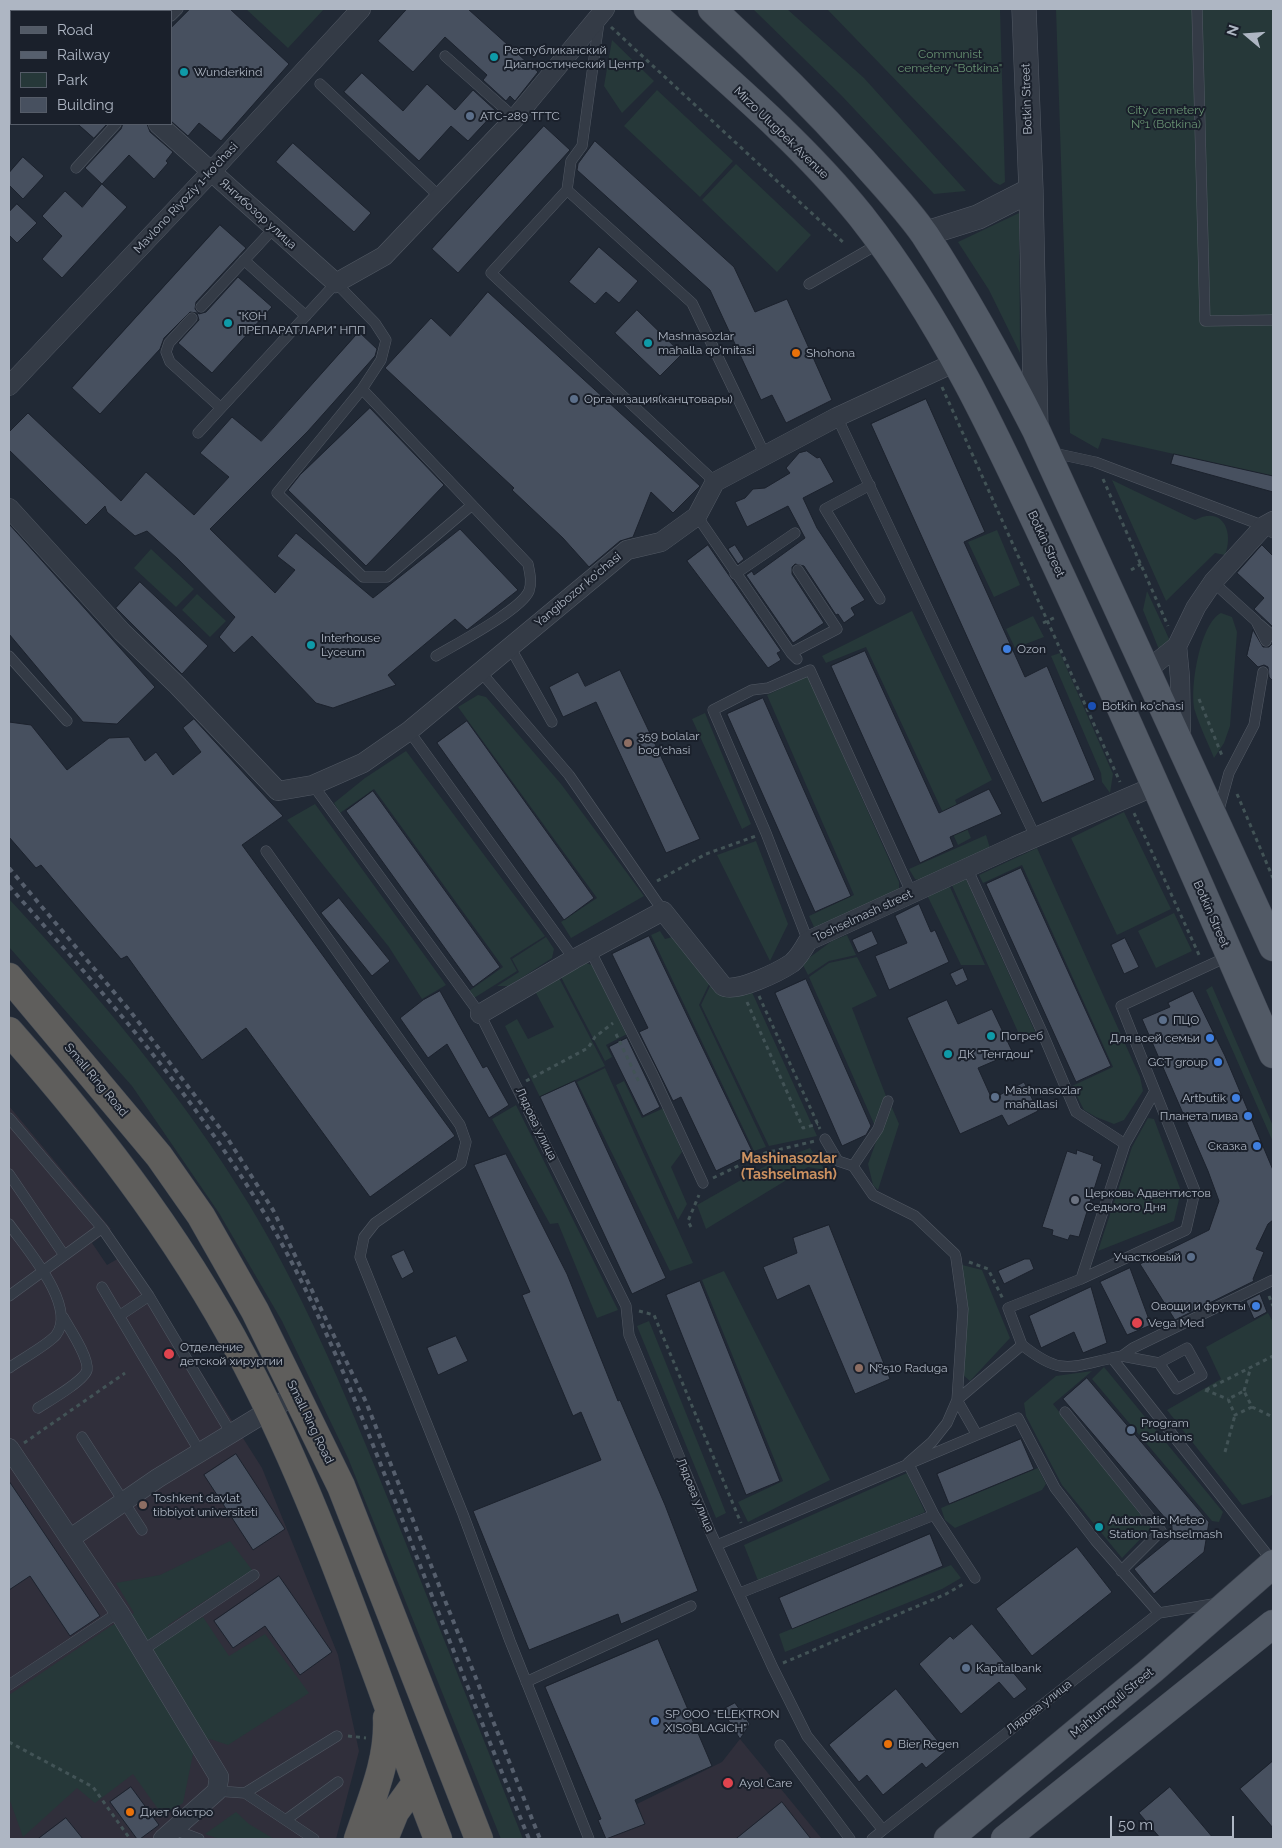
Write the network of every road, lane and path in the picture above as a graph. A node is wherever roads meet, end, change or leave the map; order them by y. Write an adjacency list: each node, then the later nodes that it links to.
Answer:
1 (361, 9): 13 (street, Mavlono Riyoziy 1-ko'chasi)
2 (648, 9): 19 (main road, Mirzo Ulugbek Avenue)
3 (712, 9): 18 (main road)
4 (1024, 9): 15 (street, Botkin Street)
5 (1197, 9): 28 (lane)
6 (602, 12): 9 (street); 14 (lane); 20 (path)
7 (445, 56): 9 (lane)
8 (320, 84): 16 (lane)
9 (515, 118): 16 (street)
10 (115, 125): 12 (lane)
11 (159, 125): 13 (street, Янгибозор улица)
12 (76, 168)
13 (211, 172): 17 (street, Янгибозор улица); 30 (street, Mavlono Riyoziy 1-ko'chasi)
14 (567, 190): 36 (lane); 37 (lane)
15 (1031, 190): 18 (street); 35 (street, Botkin Street)
16 (440, 197): 23 (street)
17 (274, 228): 21 (lane); 23 (street, Янгибозор улица)
18 (929, 242): 22 (main road); 35 (main road, Botkin Street)
19 (881, 243): 22 (main road, Mirzo Ulugbek Avenue); 24 (lane)
20 (845, 244)
21 (244, 260): 25 (lane); 26 (lane)
22 (900, 269): 29 (main road, Botkin Street)
23 (336, 283): 26 (lane); 31 (lane)
24 (809, 284)
25 (202, 307)
26 (306, 316): 32 (lane)
27 (192, 318): 32 (lane)
28 (1273, 320)
29 (946, 367): 33 (street); 65 (main road, Botkin Street); 66 (path)
30 (9, 386)
31 (362, 389): 39 (lane); 39 (lane)
32 (221, 408): 34 (lane)
33 (837, 417): 36 (street); 38 (lane)
34 (198, 433)
35 (1041, 441): 42 (lane); 58 (main road, Botkin Street)
36 (765, 455): 37 (street)
37 (715, 482): 41 (street, Yangibozor ko'chasi)
38 (870, 485): 49 (lane); 69 (lane)
39 (472, 505): 56 (lane)
40 (9, 508): 64 (street, Yangibozor ko'chasi)
41 (697, 516): 47 (lane); 54 (street, Yangibozor ko'chasi)
42 (1270, 527): 48 (street)
43 (795, 533): 47 (lane)
44 (1141, 564): 46 (path)
45 (798, 570): 47 (lane)
46 (1131, 570)
47 (735, 574)
48 (1213, 582): 52 (lane); 53 (street)
49 (880, 600)
50 (1056, 617): 51 (path)
51 (1043, 623)
52 (1270, 639)
53 (1177, 646): 58 (street); 63 (street)
54 (510, 647): 57 (street, Yangibozor ko'chasi); 61 (lane)
55 (9, 656): 60 (lane)
56 (436, 656)
57 (480, 671): 62 (street, Yangibozor ko'chasi); 72 (lane)
58 (1146, 671): 63 (main road, Botkin Street)
59 (1263, 672): 67 (lane)
60 (67, 721)
61 (552, 722)
62 (410, 731): 64 (street, Yangibozor ko'chasi); 78 (lane)
63 (1181, 746): 67 (main road, Botkin Street)
64 (314, 785): 83 (lane, Лядова улица)
65 (1155, 786): 66 (street, Toshselmash street); 79 (main road, Botkin Street)
66 (1128, 798): 69 (street, Toshselmash street); 80 (path)
67 (1216, 822): 76 (main road, Botkin Street)
68 (766, 833): 72 (path); 73 (lane); 75 (lane)
69 (1036, 838): 71 (street, Toshselmash street)
70 (266, 851): 156 (lane)
71 (967, 868): 73 (street, Toshselmash street); 93 (lane)
72 (648, 886): 74 (lane)
73 (912, 894): 75 (street, Toshselmash street)
74 (663, 910): 78 (street); 82 (street)
75 (808, 941): 82 (street, Toshselmash street)
76 (1273, 947)
77 (1273, 952): 79 (main road)
78 (582, 954): 83 (street); 84 (lane)
79 (1233, 962): 80 (lane); 86 (main road, Botkin Street)
80 (1205, 967): 88 (lane)
81 (9, 977): 120 (highway, Small Ring Road)
82 (746, 985): 91 (path); 91 (path)
83 (480, 1014): 87 (lane, Лядова улица)
84 (625, 1017): 87 (path); 96 (lane)
85 (9, 1031): 125 (highway)
86 (1273, 1054)
87 (518, 1086): 109 (lane, Лядова улица)
88 (1155, 1091): 93 (lane); 103 (lane)
89 (888, 1101): 94 (lane)
90 (9, 1118): 99 (lane)
91 (818, 1124): 92 (path)
92 (825, 1139): 94 (lane); 96 (path)
93 (1125, 1144): 103 (lane)
94 (853, 1166): 101 (lane)
95 (9, 1174): 100 (lane)
96 (703, 1183): 98 (path)
97 (9, 1224): 102 (lane)
98 (691, 1227)
99 (102, 1228): 100 (lane); 108 (lane)
100 (64, 1255): 102 (lane)
101 (956, 1258): 106 (path); 122 (lane)
102 (44, 1272): 107 (lane); 111 (lane)
103 (1080, 1279): 112 (lane)
104 (1273, 1280): 114 (lane)
105 (102, 1286): 110 (lane)
106 (1000, 1290)
107 (9, 1296)
108 (149, 1296): 110 (lane); 129 (lane)
109 (626, 1306): 139 (path); 141 (lane, Лядова улица)
110 (119, 1316): 133 (lane)
111 (63, 1317): 116 (lane); 124 (lane)
112 (1022, 1346): 114 (lane); 122 (lane)
113 (1273, 1356): 117 (path)
114 (1117, 1357): 115 (lane); 142 (lane)
115 (1159, 1363)
116 (9, 1368)
117 (1250, 1369): 119 (path); 121 (path)
118 (125, 1373): 132 (path)
119 (1244, 1391): 121 (path); 123 (path)
120 (296, 1394): 125 (street); 176 (highway, Small Ring Road)
121 (1228, 1399): 127 (path)
122 (957, 1400): 130 (lane); 135 (lane)
123 (1252, 1407): 127 (path); 128 (path)
124 (38, 1408)
125 (269, 1409): 129 (street); 158 (highway)
126 (1065, 1412): 143 (lane)
127 (1235, 1415): 134 (path)
128 (1273, 1417)
129 (231, 1433): 133 (street)
130 (977, 1435): 135 (lane); 143 (lane)
131 (82, 1438): 136 (lane)
132 (10, 1450): 140 (street)
133 (200, 1452): 136 (street)
134 (1225, 1452)
135 (908, 1464): 137 (lane); 139 (lane)
136 (122, 1501): 138 (lane); 140 (street)
137 (934, 1515): 145 (lane); 146 (lane)
138 (142, 1530)
139 (745, 1533): 141 (lane)
140 (71, 1538): 149 (street)
141 (717, 1545): 146 (lane, Лядова улица)
142 (1273, 1564): 147 (main road, Mahtumquli Street)
143 (1121, 1571): 150 (lane)
144 (254, 1575): 153 (lane)
145 (974, 1578): 154 (path)
146 (740, 1592): 154 (lane, Лядова улица)
147 (1232, 1600): 150 (lane, Лядова улица); 180 (main road, Mahtumquli Street)
148 (692, 1606): 156 (lane)
149 (119, 1612): 153 (street); 157 (lane)
150 (1159, 1613): 168 (lane, Лядова улица)
151 (1273, 1624): 155 (main road)
152 (1273, 1643): 155 (main road)
153 (142, 1650): 165 (street)
154 (773, 1668): 168 (lane, Лядова улица)
155 (1212, 1672): 181 (main road)
156 (526, 1682): 177 (lane)
157 (9, 1685)
158 (386, 1704): 164 (highway); 173 (highway)
159 (337, 1736): 160 (path); 166 (lane)
160 (369, 1738)
161 (9, 1742): 170 (path)
162 (780, 1745): 178 (lane)
163 (338, 1782): 167 (lane)
164 (416, 1783): 174 (highway); 175 (highway)
165 (217, 1791): 166 (lane); 169 (street)
166 (246, 1793): 167 (lane)
167 (287, 1819): 172 (lane)
168 (883, 1830): 179 (lane)
169 (169, 1834): 171 (lane)
170 (130, 1839)
171 (199, 1839)
172 (314, 1839)
173 (358, 1839)
174 (384, 1839)
175 (438, 1839)
176 (479, 1839)
177 (589, 1839)
178 (850, 1839)
179 (872, 1839)
180 (948, 1839)
181 (1005, 1839)

